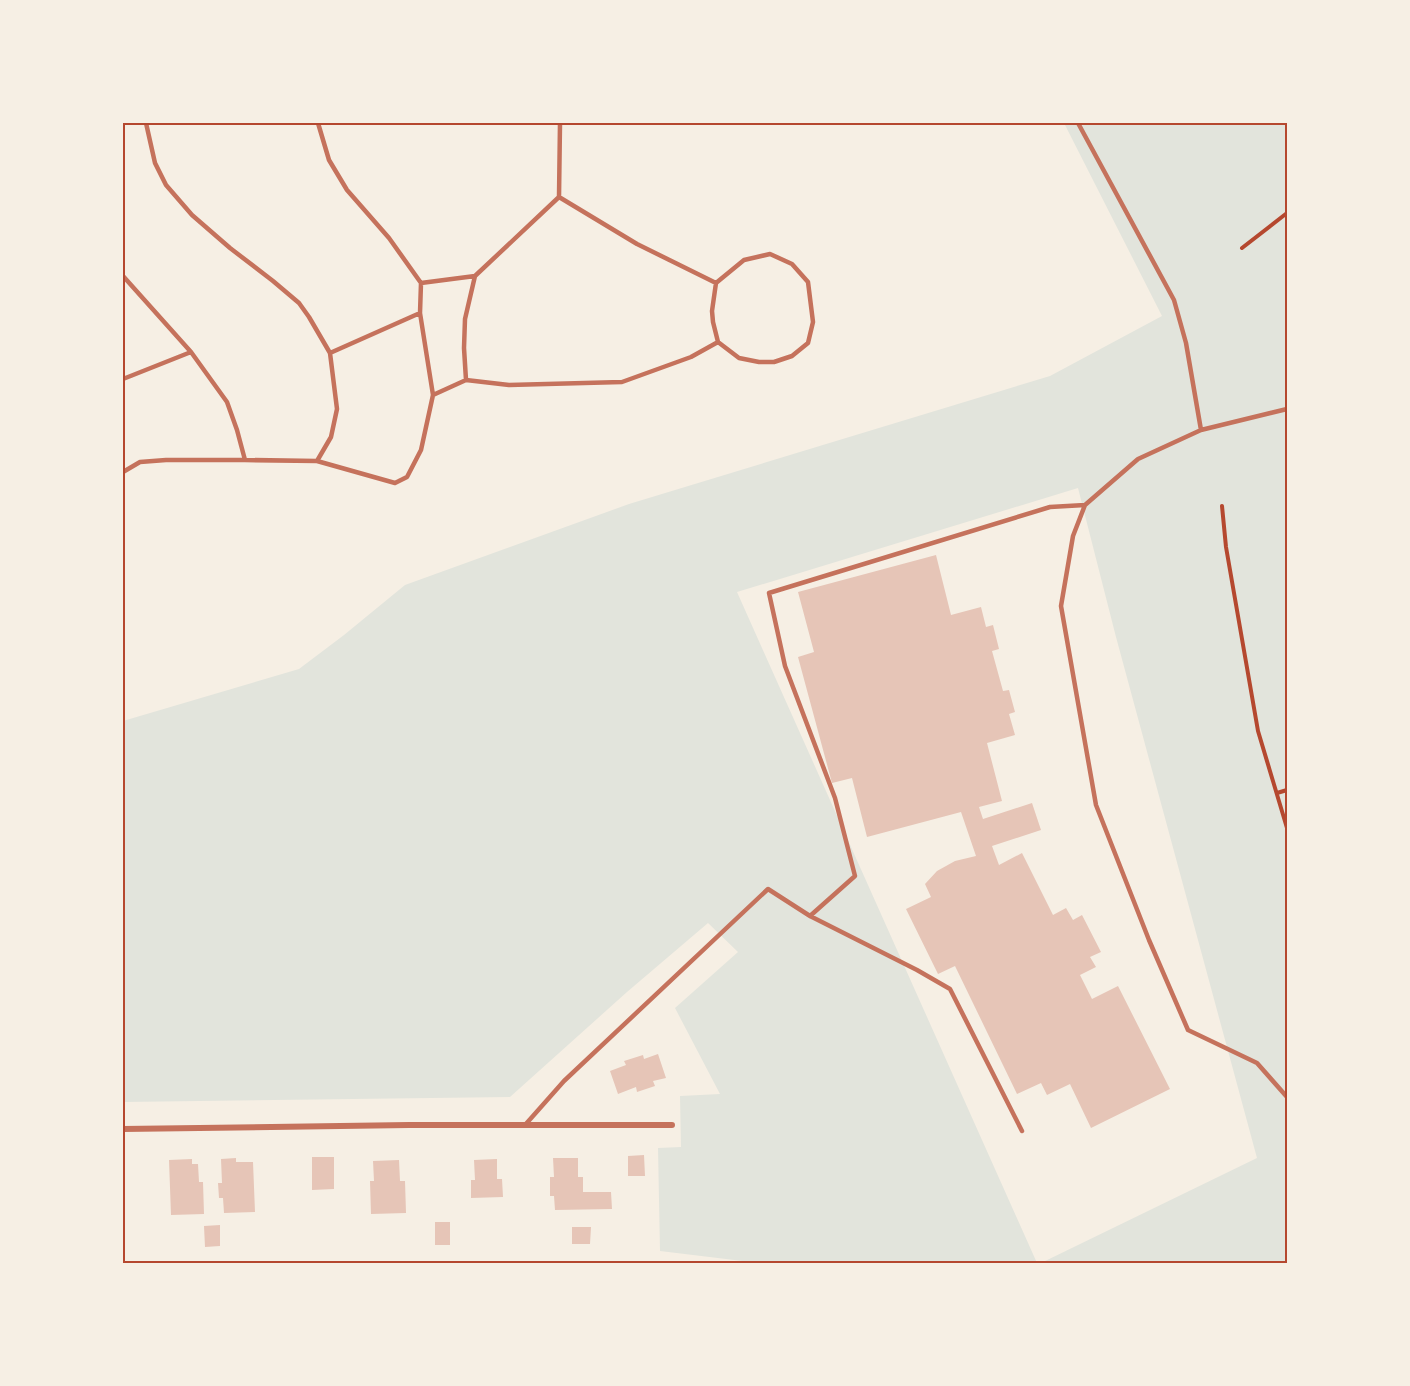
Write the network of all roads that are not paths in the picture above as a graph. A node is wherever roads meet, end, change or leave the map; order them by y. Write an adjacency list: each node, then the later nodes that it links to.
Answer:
1 (146, 123): 13 (lane)
2 (318, 123): 8 (lane)
3 (560, 123): 5 (lane)
4 (1078, 123): 18 (lane)
5 (559, 197): 7 (lane); 9 (lane)
6 (123, 276): 12 (lane)
7 (475, 276): 8 (lane); 15 (lane)
8 (421, 283): 10 (lane)
9 (716, 283): 11 (lane); 11 (lane)
10 (420, 312): 13 (lane); 16 (lane)
11 (718, 342): 15 (lane)
12 (191, 352): 14 (lane); 19 (lane)
13 (330, 353): 20 (lane)
14 (123, 379)
15 (466, 380): 16 (lane)
16 (433, 395): 20 (lane)
17 (1287, 409): 18 (lane)
18 (1201, 430): 22 (lane)
19 (245, 460): 20 (lane); 21 (lane)
20 (318, 460)
21 (123, 472)
22 (1085, 505): 23 (lane); 24 (lane)
23 (810, 916): 25 (lane); 28 (lane)
24 (1287, 1097)
25 (525, 1125): 26 (street); 27 (street)
26 (672, 1125)
27 (123, 1129)
28 (1022, 1131)

